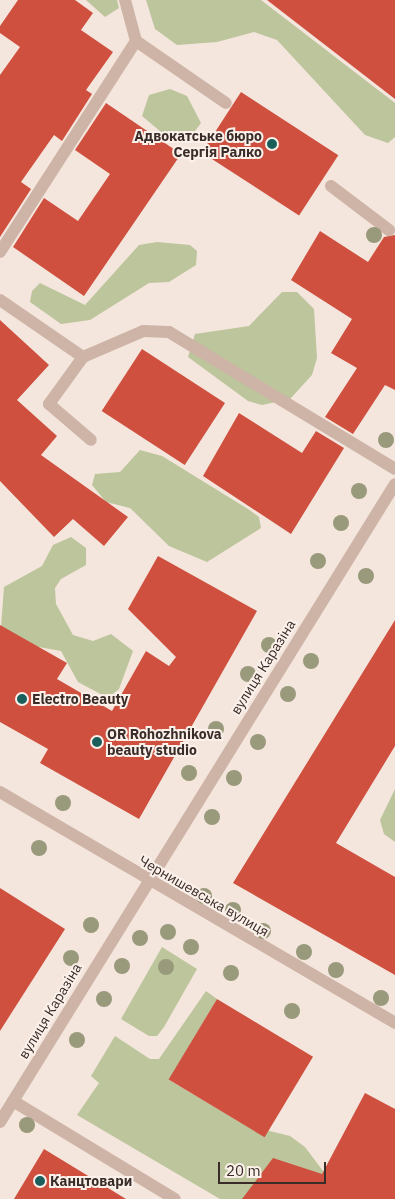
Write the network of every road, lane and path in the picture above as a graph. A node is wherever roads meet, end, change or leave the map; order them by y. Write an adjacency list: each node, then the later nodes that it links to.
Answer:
1 (124, 0): 2 (street)
2 (136, 41): 3 (street); 6 (street)
3 (226, 103)
4 (331, 186): 5 (street)
5 (389, 230)
6 (0, 252)
7 (0, 300): 8 (street)
8 (83, 357): 9 (street); 10 (street)
9 (91, 440)
10 (395, 469)
11 (395, 484): 13 (street, вулиця Каразіна)
12 (0, 792): 13 (street, Чернишевська вулиця)
13 (146, 881): 14 (street, Чернишевська вулиця); 15 (street, вулиця Каразіна)
14 (395, 1023)
15 (13, 1101): 16 (street, вулиця Каразіна); 17 (street)
16 (0, 1122)
17 (175, 1199)

